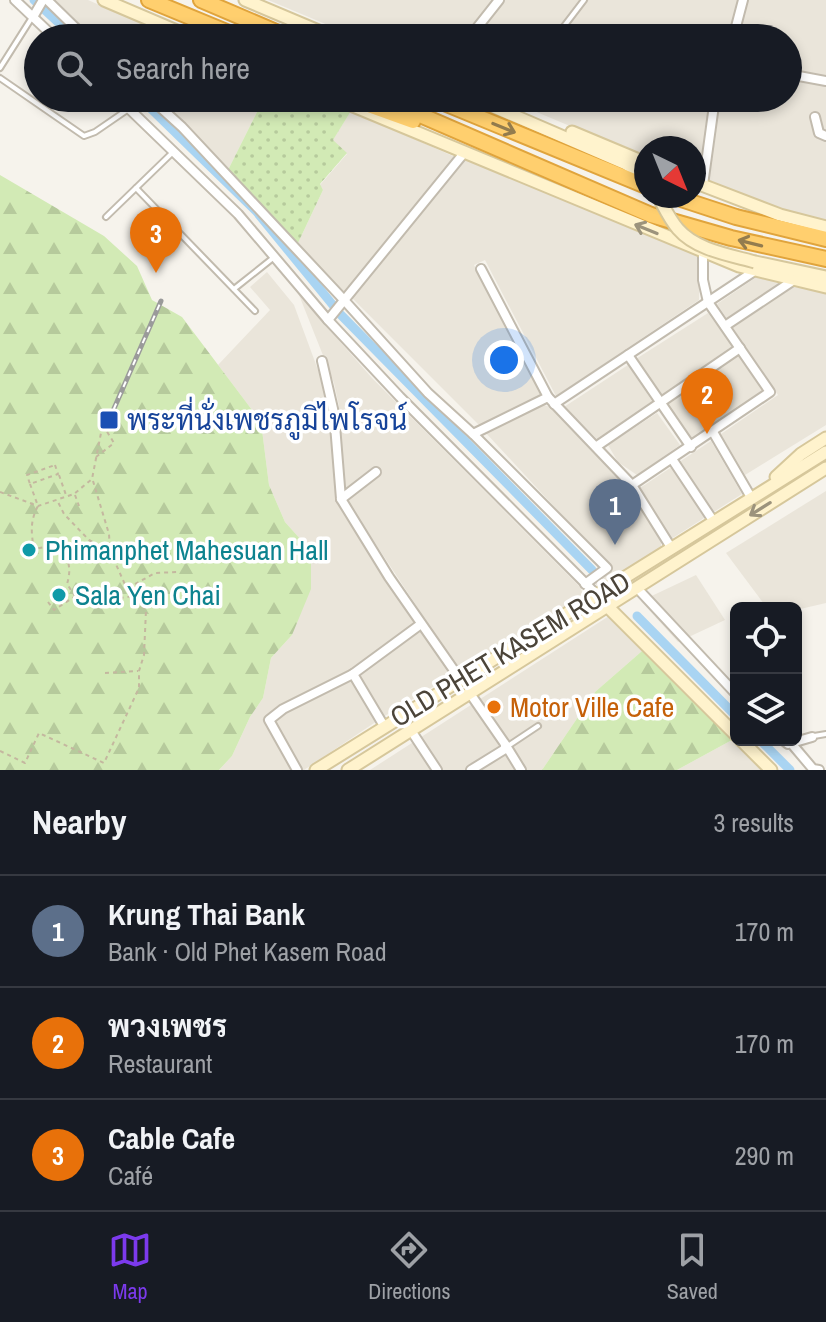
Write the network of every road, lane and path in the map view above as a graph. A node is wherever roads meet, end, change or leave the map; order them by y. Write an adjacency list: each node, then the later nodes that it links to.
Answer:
1 (15, 0): 10 (street)
2 (44, 0): 10 (street); 13 (street)
3 (104, 0): 14 (main road)
4 (149, 0): 15 (highway)
5 (201, 0): 16 (highway)
6 (245, 0): 17 (main road)
7 (499, 0): 18 (street)
8 (584, 0): 19 (lane)
9 (743, 0): 20 (street)
10 (34, 15): 11 (lane); 12 (street)
11 (28, 24)
12 (42, 24)
13 (71, 24)
14 (150, 24)
15 (207, 24)
16 (257, 24)
17 (302, 24)
18 (480, 24)
19 (566, 24)
20 (737, 24)
21 (24, 31): 22 (lane)
22 (0, 68)
23 (802, 77): 25 (street)
24 (0, 78): 26 (lane)
25 (826, 81)
26 (24, 95)
27 (49, 112): 28 (lane)
28 (123, 112)
29 (133, 112): 41 (street)
30 (165, 112): 63 (street)
31 (367, 112): 42 (main road)
32 (388, 112): 44 (highway)
33 (413, 112): 44 (highway)
34 (466, 112): 46 (highway, one-way to 46)
35 (506, 112): 45 (main road)
36 (531, 112): 43 (main road)
37 (712, 112): 40 (street)
38 (815, 117): 39 (street)
39 (826, 136)
40 (706, 143)
41 (174, 152): 48 (lane); 55 (street)
42 (464, 153): 54 (main road, one-way to 42); 63 (street)
43 (634, 158)
44 (545, 169): 56 (highway, one-way to 44)
45 (634, 169)
46 (634, 181)
47 (706, 186): 52 (main road)
48 (136, 188): 51 (lane); 62 (lane)
49 (706, 207): 53 (highway)
50 (665, 208): 57 (main road, bridge)
51 (106, 217)
52 (826, 227)
53 (826, 239)
54 (703, 252): 57 (main road); 64 (street)
55 (274, 256): 62 (lane); 66 (street)
56 (826, 259)
57 (755, 266): 59 (main road); 60 (main road); 64 (street)
58 (481, 269): 71 (street)
59 (826, 277)
60 (794, 280): 61 (main road); 67 (street)
61 (826, 287)
62 (234, 289): 65 (lane)
63 (343, 302): 66 (street); 76 (street)
64 (708, 302): 67 (street); 69 (street)
65 (255, 311)
66 (330, 318): 101 (street)
67 (725, 326): 68 (street)
68 (740, 348): 72 (street); 75 (street)
69 (628, 355): 71 (street); 72 (street)
70 (322, 361): 92 (street)
71 (551, 400): 76 (street); 78 (street)
72 (660, 403): 78 (street); 79 (street)
73 (109, 420): 74 (path)
74 (105, 429): 81 (path); 81 (path)
75 (713, 432): 79 (street); 93 (street)
76 (473, 434): 101 (street)
77 (826, 438): 93 (main road)
78 (597, 446): 88 (street)
79 (691, 447): 82 (street)
80 (826, 452): 93 (main road, OLD PHET KASEM ROAD)
81 (95, 458): 86 (path)
82 (672, 459): 88 (street); 97 (street)
83 (826, 468): 102 (main road, OLD PHET KASEM ROAD, one-way to 102)
84 (376, 472): 92 (street)
85 (58, 474): 87 (path); 87 (path); 91 (path)
86 (92, 479): 90 (path); 99 (path)
87 (30, 484): 95 (path)
88 (632, 485): 98 (street)
89 (0, 492): 95 (path)
90 (74, 494): 91 (path); 96 (path)
91 (66, 497): 94 (path)
92 (341, 499): 109 (street)
93 (752, 499): 97 (main road, OLD PHET KASEM ROAD)
94 (57, 500): 95 (path); 99 (path)
95 (38, 506): 105 (path)
96 (79, 506)
97 (714, 522): 98 (main road, OLD PHET KASEM ROAD)
98 (672, 549): 106 (main road, OLD PHET KASEM ROAD)
99 (110, 551): 103 (path)
100 (179, 572): 103 (path)
101 (585, 584): 106 (street)
102 (637, 588): 108 (main road, OLD PHET KASEM ROAD); 114 (street)
103 (127, 589): 104 (path)
104 (133, 595): 105 (path); 110 (path)
105 (75, 596): 107 (path)
106 (598, 596): 113 (main road, OLD PHET KASEM ROAD)
107 (48, 602)
108 (607, 606): 115 (main road, OLD PHET KASEM ROAD); 119 (main road)
109 (421, 624): 112 (street); 113 (street)
110 (139, 671): 111 (path); 127 (path)
111 (105, 673)
112 (353, 674): 116 (street); 129 (street)
113 (460, 679): 116 (main road, OLD PHET KASEM ROAD)
114 (730, 688)
115 (469, 692): 118 (main road, OLD PHET KASEM ROAD); 123 (street)
116 (384, 726): 130 (main road, OLD PHET KASEM ROAD)
117 (538, 726): 123 (lane)
118 (410, 729): 131 (main road, OLD PHET KASEM ROAD); 132 (street)
119 (730, 729)
120 (826, 734): 121 (lane)
121 (812, 737): 122 (street)
122 (802, 739)
123 (506, 745): 133 (street); 134 (street)
124 (747, 746): 135 (main road)
125 (791, 746): 136 (street)
126 (0, 751): 127 (path)
127 (104, 763): 128 (path)
128 (102, 770)
129 (297, 770)
130 (316, 770)
131 (348, 770)
132 (437, 770)
133 (471, 770)
134 (521, 770)
135 (771, 770)
136 (822, 770)

